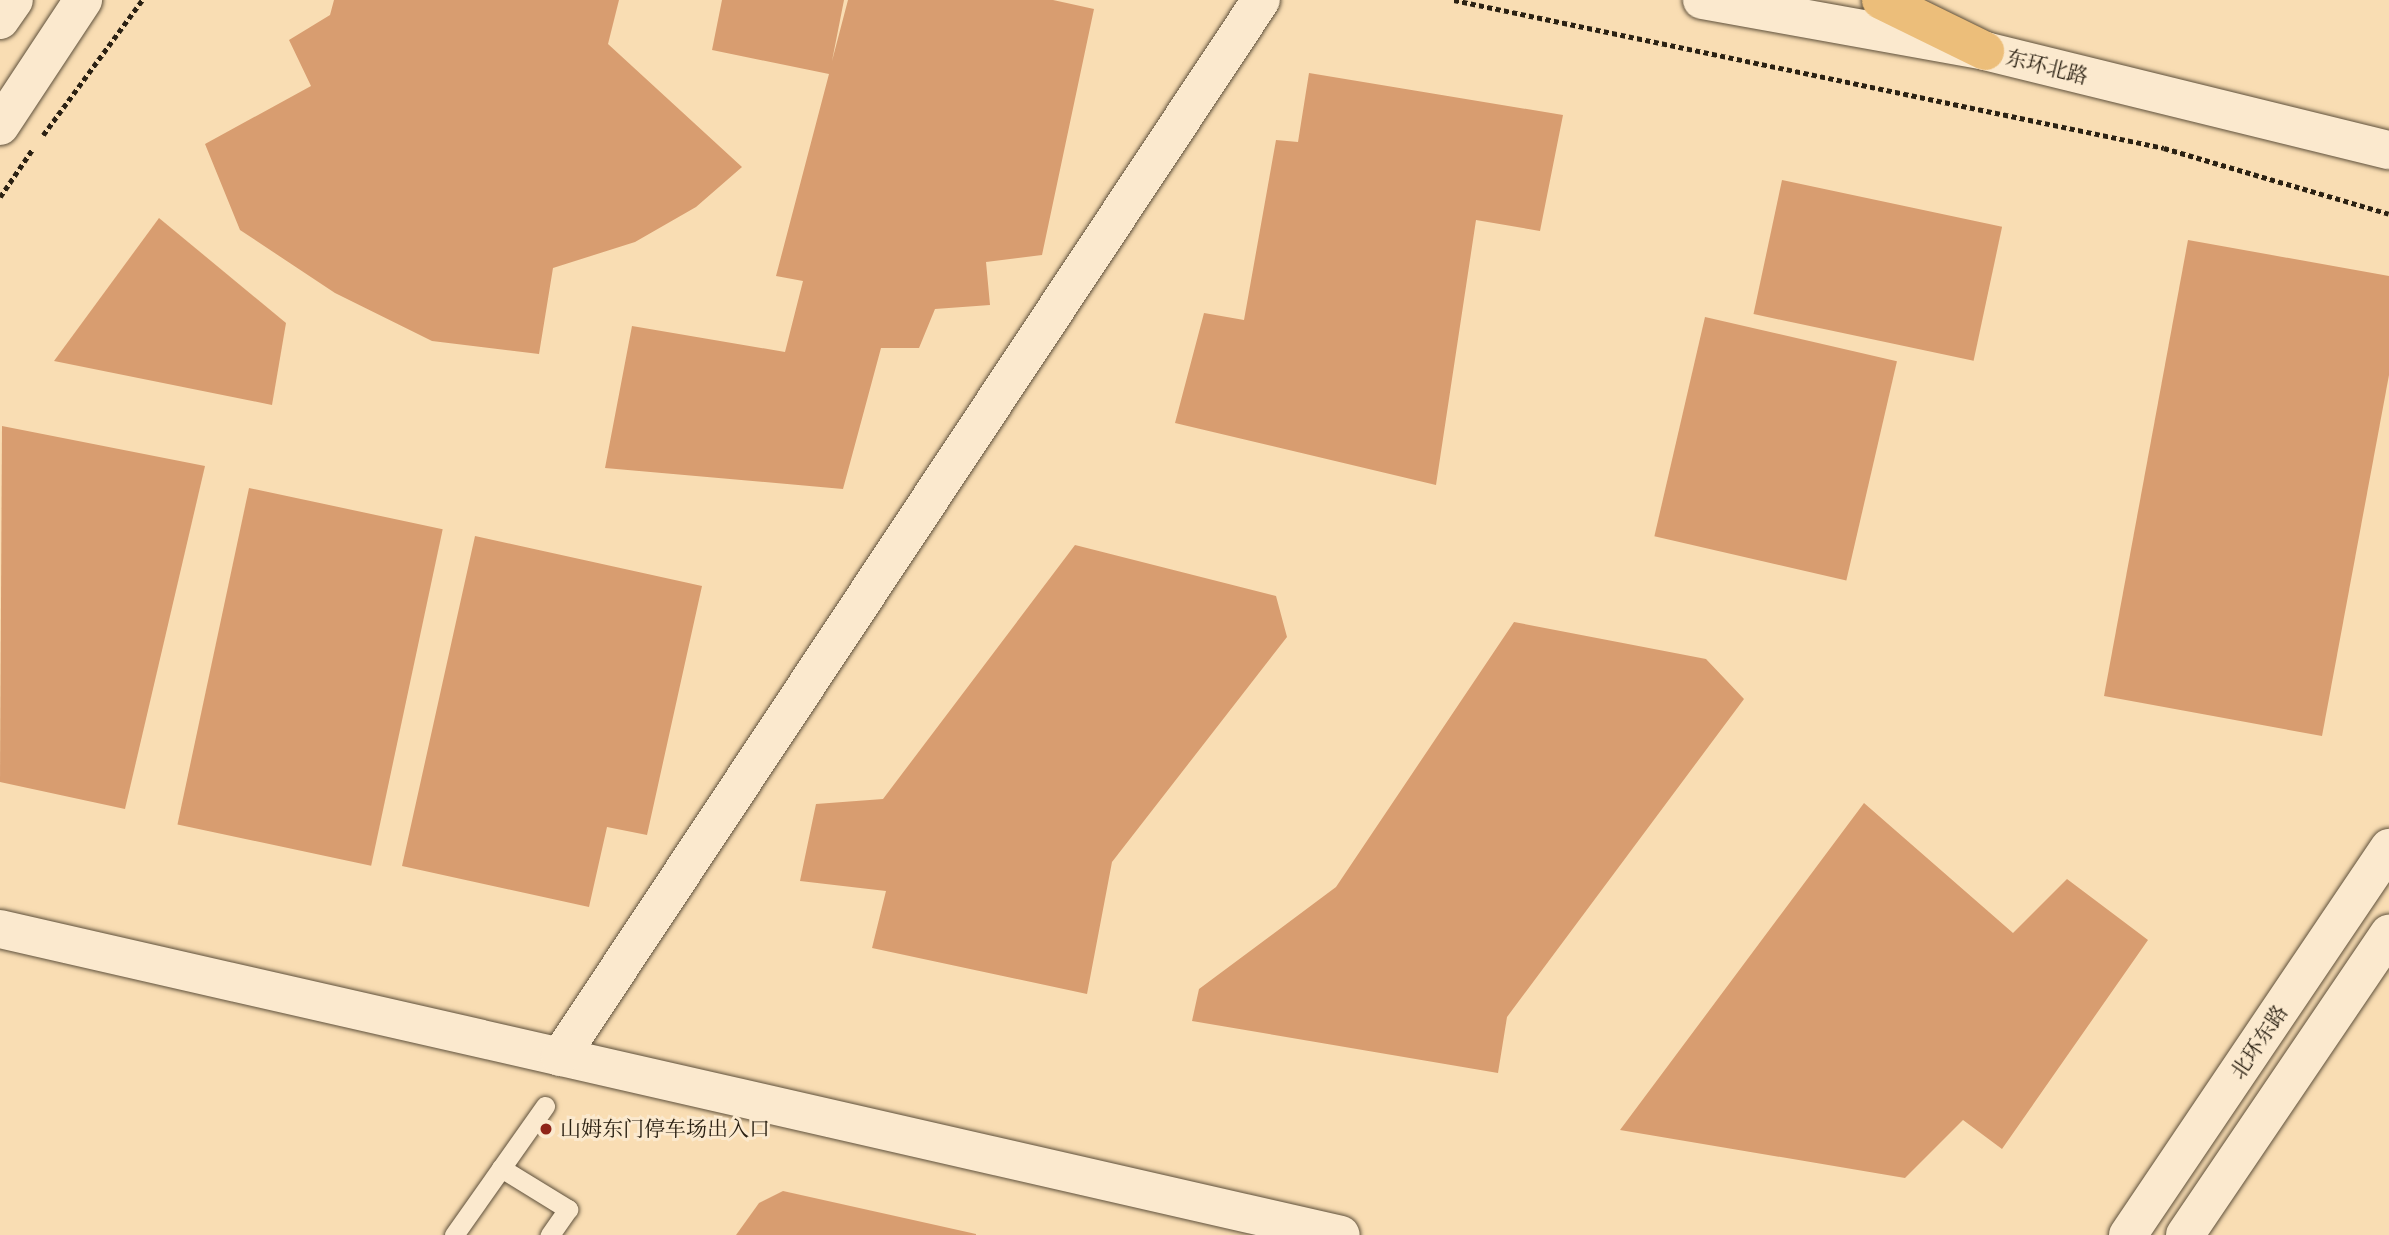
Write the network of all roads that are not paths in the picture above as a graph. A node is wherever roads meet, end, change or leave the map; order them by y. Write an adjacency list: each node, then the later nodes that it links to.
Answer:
1 (14, 0): 6 (street)
2 (83, 0): 8 (street)
3 (1261, 0): 13 (street)
4 (1702, 0): 7 (street, 东环北路)
5 (1881, 0): 7 (highway)
6 (0, 20)
7 (1984, 51): 9 (street, 东环北路)
8 (0, 127)
9 (2389, 150)
10 (2389, 848): 19 (street, 北环东路)
11 (0, 929): 13 (street)
12 (2389, 934): 20 (street)
13 (560, 1057): 18 (street)
14 (545, 1106): 15 (lane)
15 (501, 1168): 16 (lane); 17 (lane)
16 (454, 1235)
17 (550, 1235)
18 (1341, 1235)
19 (2128, 1235)
20 (2185, 1235)

